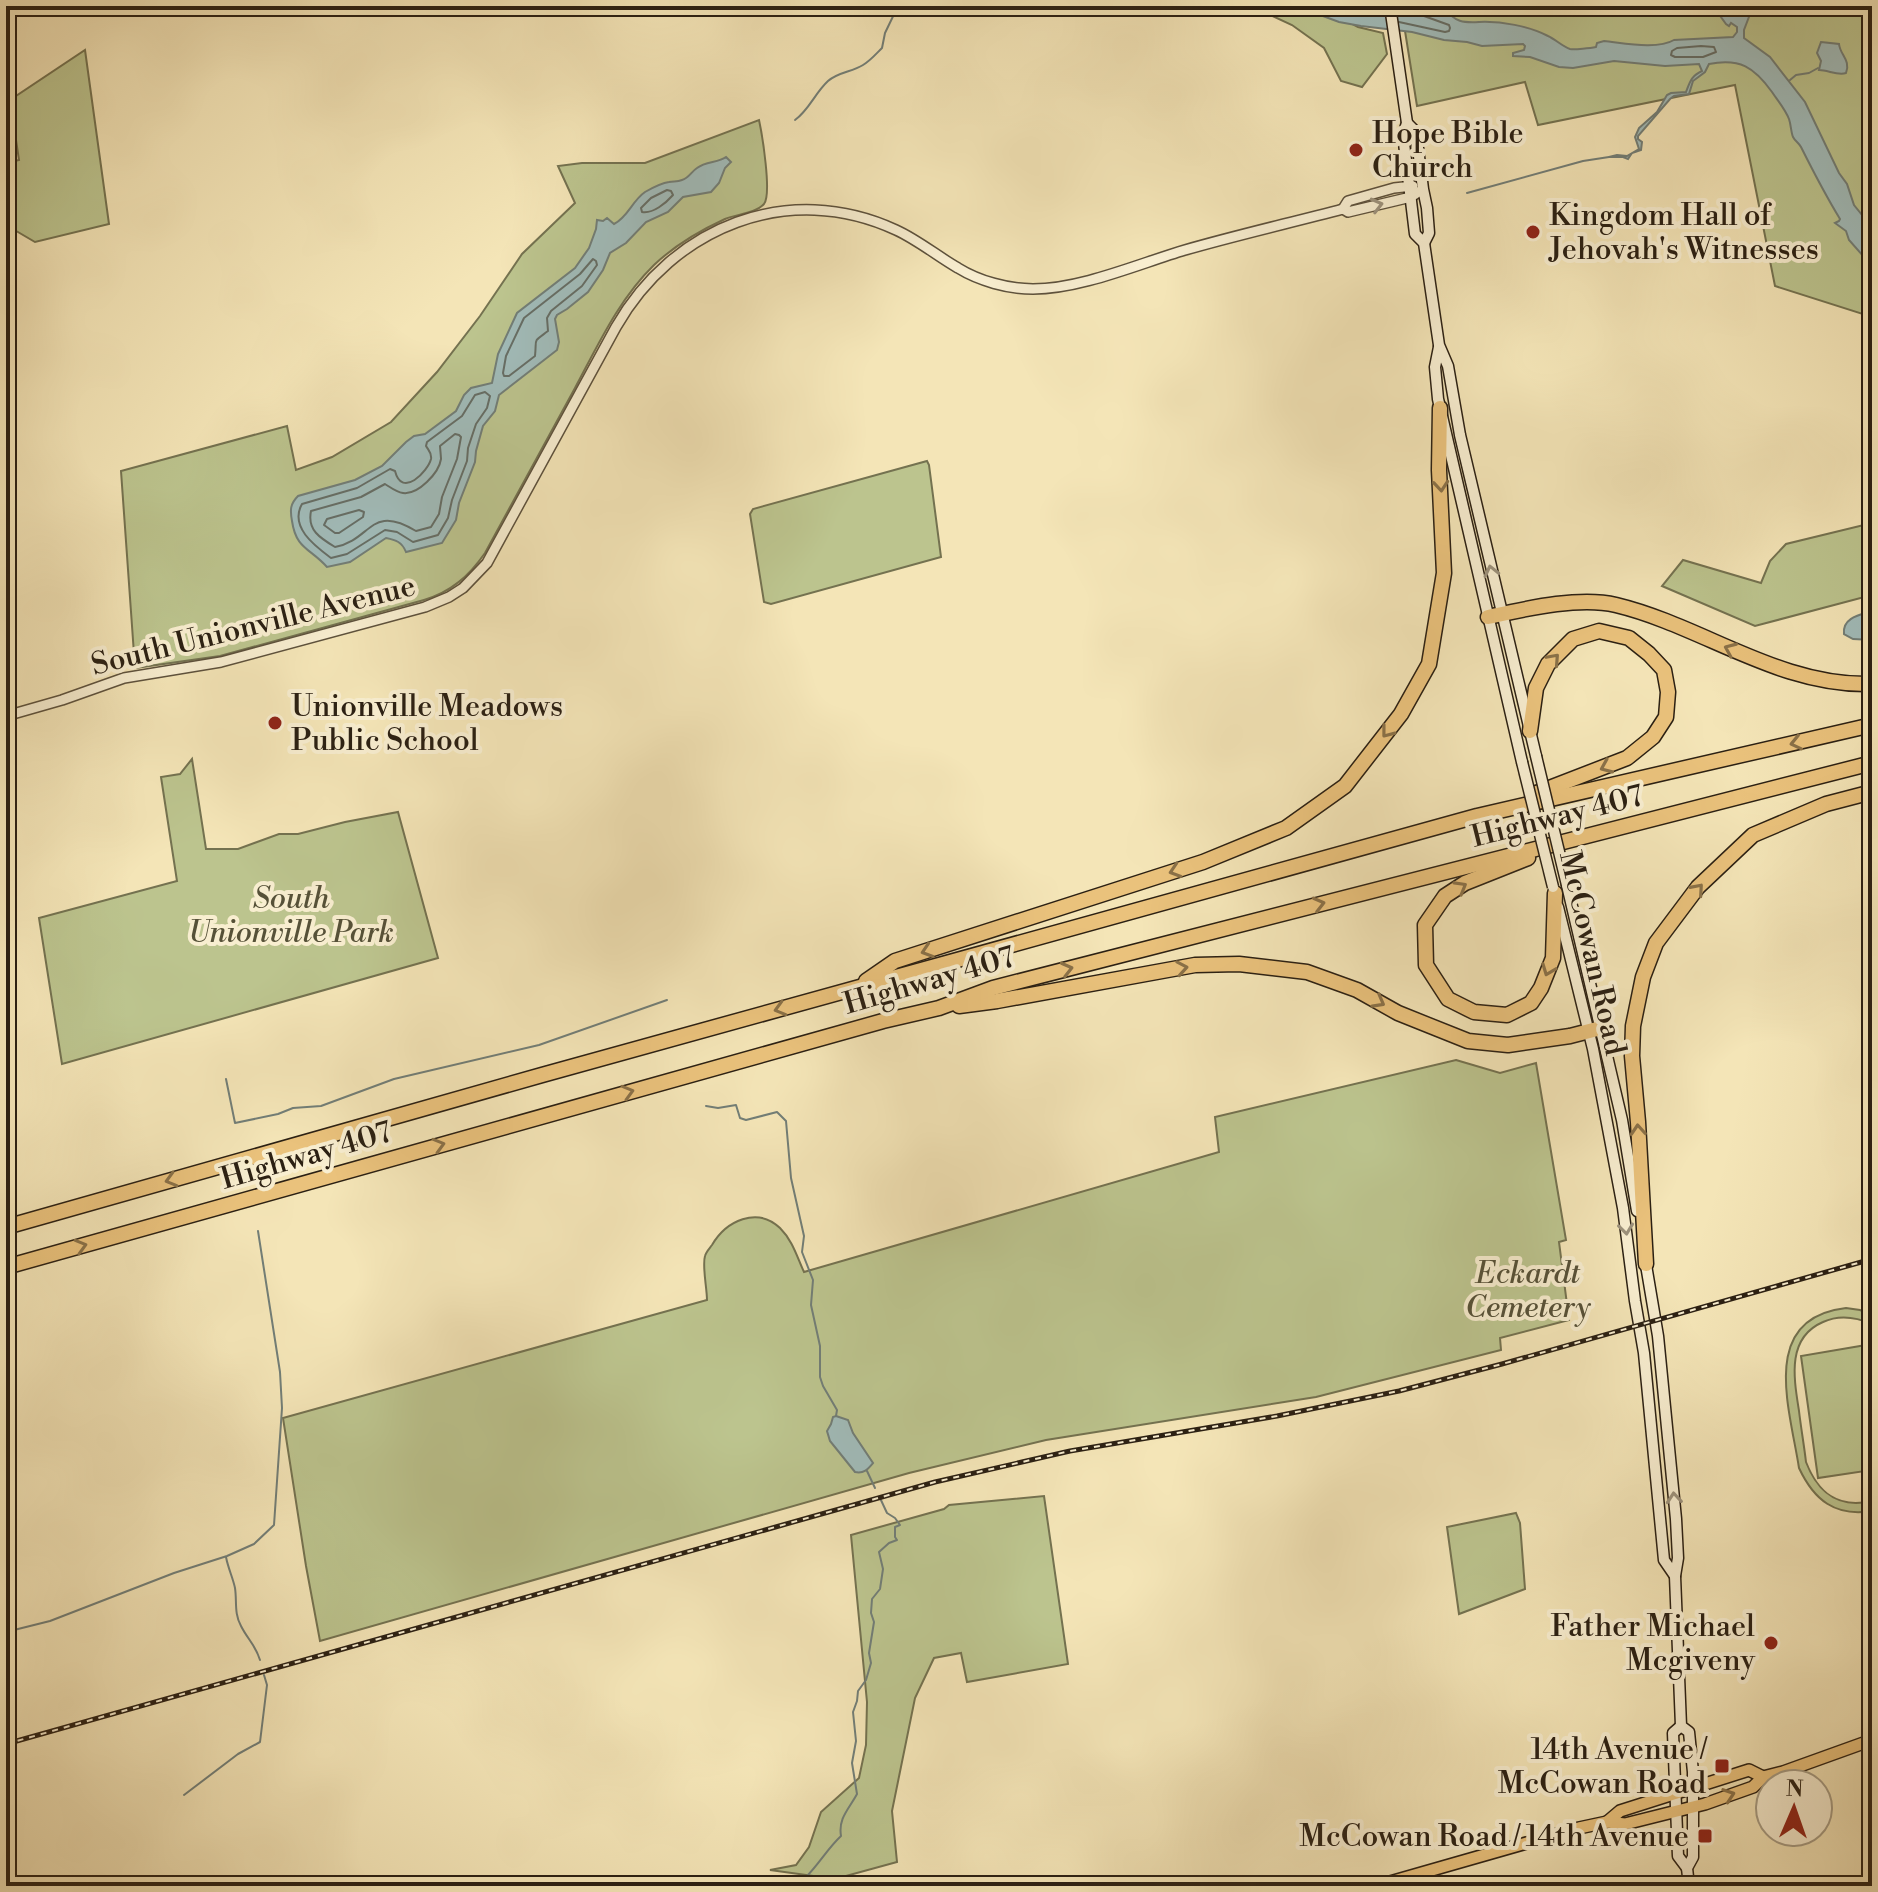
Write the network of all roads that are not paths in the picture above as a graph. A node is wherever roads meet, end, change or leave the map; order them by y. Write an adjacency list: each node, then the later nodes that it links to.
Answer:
1 (1390, 6): 2 (main road, McCowan Road)
2 (1407, 123): 3 (main road, McCowan Road); 4 (main road, McCowan Road)
3 (1423, 189): 4 (street); 5 (main road, McCowan Road)
4 (1410, 191): 5 (main road, McCowan Road); 10 (street, South Unionville Avenue)
5 (1424, 243): 6 (main road, McCowan Road)
6 (1439, 345): 7 (main road, McCowan Road); 8 (main road, McCowan Road, one-way to 6)
7 (1440, 408): 8 (main road, McCowan Road); 18 (highway, one-way to 18)
8 (1495, 616): 9 (highway, one-way to 8); 12 (main road, McCowan Road); 17 (main road, McCowan Road, bridge)
9 (1872, 684)
10 (6, 716)
11 (1872, 725): 15 (highway, Highway 407, one-way to 15)
12 (1530, 731): 15 (highway, one-way to 15); 17 (main road, McCowan Road, bridge)
13 (1872, 763): 16 (highway, Highway 407)
14 (1872, 792): 22 (highway, one-way to 14)
15 (1497, 811): 18 (highway, Highway 407)
16 (1575, 838): 17 (highway, one-way to 16); 19 (highway, Highway 407, one-way to 16)
17 (1559, 888): 20 (main road, McCowan Road)
18 (855, 988): 21 (highway, Highway 407, one-way to 21)
19 (939, 1008): 20 (highway, one-way to 20); 23 (highway, Highway 407, one-way to 19)
20 (1595, 1029): 22 (main road, McCowan Road); 24 (main road, McCowan Road, one-way to 24)
21 (6, 1227)
22 (1646, 1264): 24 (main road, McCowan Road, one-way to 22)
23 (6, 1267)
24 (1675, 1576): 25 (main road, McCowan Road)
25 (1681, 1726): 30 (main road, McCowan Road); 31 (main road, McCowan Road)
26 (1872, 1740): 27 (main road)
27 (1794, 1768)
28 (1754, 1772): 30 (main road)
29 (1754, 1786): 32 (main road, one-way to 29)
30 (1693, 1788): 31 (main road); 32 (main road, McCowan Road)
31 (1677, 1793): 33 (main road, McCowan Road); 34 (main road)
32 (1692, 1807): 33 (main road); 35 (main road, McCowan Road)
33 (1677, 1811): 34 (main road); 35 (main road, McCowan Road)
34 (1607, 1822): 36 (main road)
35 (1687, 1868): 37 (main road, McCowan Road)
36 (1376, 1886)
37 (1689, 1886)

